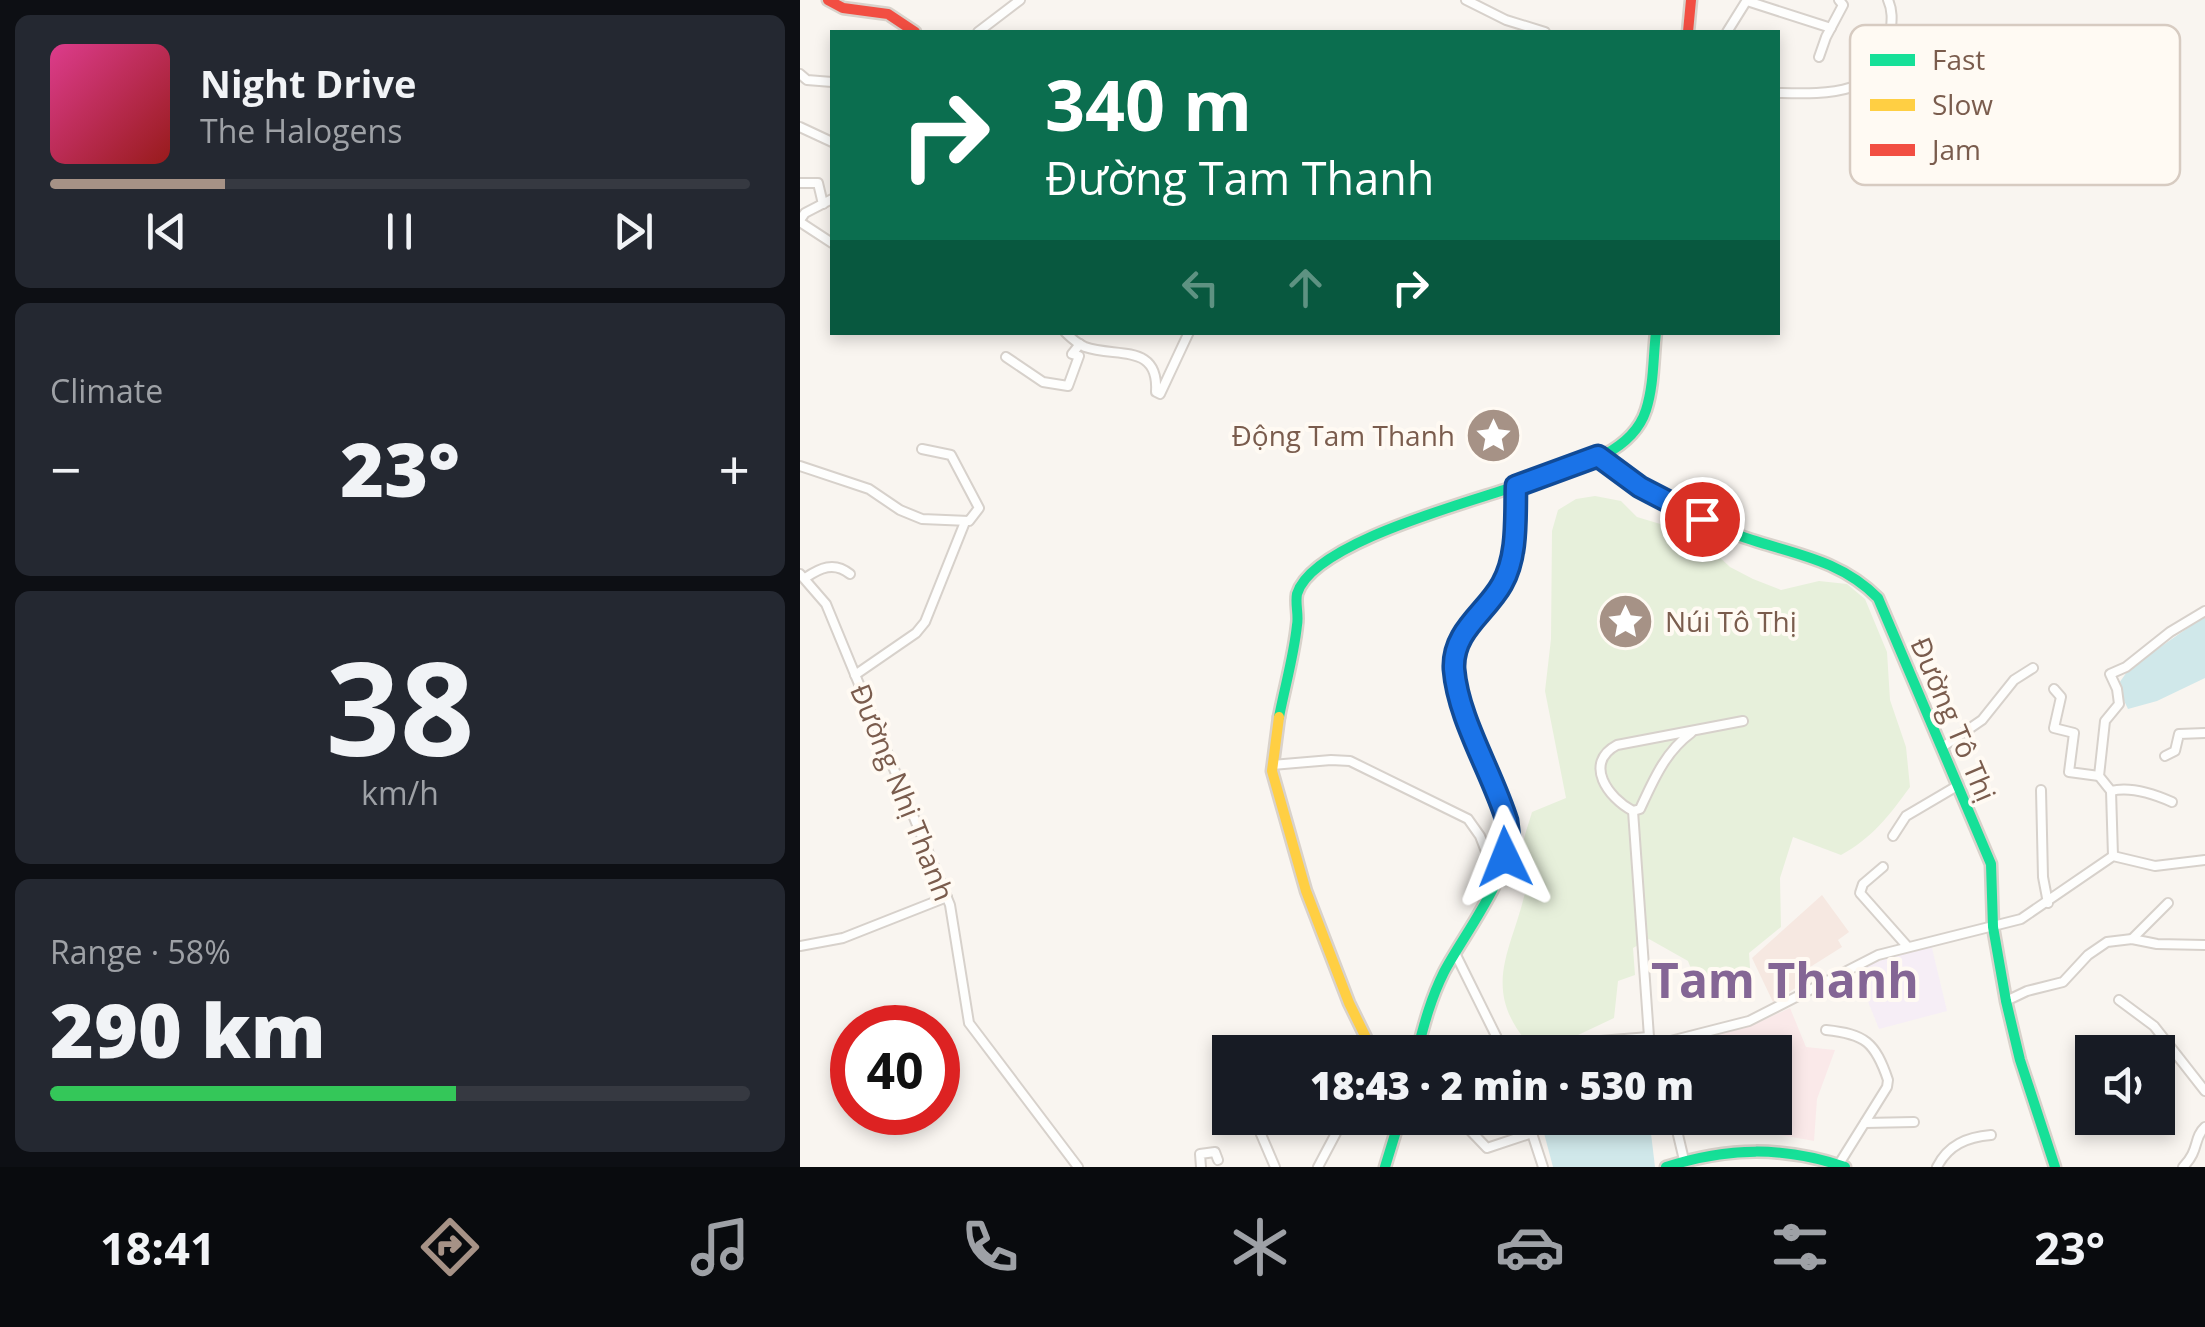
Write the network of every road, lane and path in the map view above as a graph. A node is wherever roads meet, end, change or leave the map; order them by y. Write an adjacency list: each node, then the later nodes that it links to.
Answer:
1 (828, 0): 8 (street)
2 (1020, 0): 12 (street)
3 (1466, 0): 13 (street)
4 (1691, 0): 14 (street)
5 (1747, 0): 10 (street); 15 (street)
6 (1839, 0): 10 (street)
7 (1888, 0): 9 (street)
8 (845, 4): 11 (street)
9 (1891, 25)
10 (1832, 28): 16 (street)
11 (911, 30)
12 (981, 30)
13 (1538, 30)
14 (1688, 30)
15 (1728, 30)
16 (1820, 58)
17 (800, 74): 18 (street)
18 (830, 82)
19 (1850, 86): 20 (street)
20 (1780, 92)
21 (800, 127): 22 (street)
22 (830, 141)
23 (800, 184): 25 (street)
24 (830, 200): 25 (street)
25 (822, 204): 26 (street)
26 (800, 221): 27 (street)
27 (830, 241)
28 (1069, 335): 31 (street)
29 (1188, 335): 31 (street)
30 (1656, 335): 34 (street)
31 (1080, 344): 32 (street)
32 (1006, 357)
33 (922, 449): 37 (street)
34 (1598, 456): 36 (street); 47 (street, Đường Tô Thị)
35 (800, 466): 37 (street)
36 (1516, 486): 49 (street); 60 (street)
37 (965, 522): 42 (street)
38 (850, 574): 39 (street)
39 (802, 576): 42 (street, Đường Nhị Thanh)
40 (2205, 610): 50 (street)
41 (2033, 668): 47 (street)
42 (855, 675): 61 (street, Đường Nhị Thanh)
43 (2054, 689): 50 (street)
44 (1742, 722): 45 (street)
45 (1694, 730): 55 (street); 55 (street)
46 (2205, 733): 48 (street)
47 (1941, 748): 51 (street, Đường Tô Thị)
48 (2165, 756)
49 (1272, 766): 60 (street); 73 (street)
50 (2099, 776): 53 (street)
51 (1957, 786): 56 (street); 64 (street, Đường Tô Thị)
52 (2041, 790): 63 (street)
53 (2111, 791): 54 (street); 57 (street)
54 (2172, 802)
55 (1633, 810): 76 (street)
56 (1893, 836)
57 (2113, 856): 58 (street); 63 (street)
58 (2205, 860)
59 (1883, 867): 68 (street)
60 (1496, 877): 69 (street)
61 (947, 896): 67 (street); 93 (street, Đường Nhị Thanh)
62 (2168, 902): 65 (street)
63 (2048, 903): 64 (street)
64 (1993, 927): 68 (street); 70 (street, Đường Tô Thị)
65 (2132, 939): 66 (street); 70 (street)
66 (2205, 945)
67 (800, 946)
68 (1907, 946): 77 (street)
69 (1454, 952): 74 (street); 75 (street)
70 (2006, 1000): 101 (street, Đường Tô Thị)
71 (2119, 1000): 78 (street)
72 (1826, 1030): 80 (street)
73 (1364, 1035)
74 (1422, 1035)
75 (1496, 1035)
76 (1650, 1035)
77 (1692, 1035)
78 (2205, 1091)
79 (1914, 1122): 80 (street)
80 (1865, 1123): 92 (street)
81 (2205, 1127): 102 (street)
82 (1991, 1134): 100 (street)
83 (1261, 1135): 95 (street)
84 (1335, 1135): 96 (street)
85 (1395, 1135): 97 (street)
86 (1475, 1135): 87 (street)
87 (1526, 1135)
88 (1533, 1135): 98 (street)
89 (1678, 1135): 91 (street)
90 (1218, 1160): 94 (street)
91 (1684, 1160): 92 (street); 99 (street)
92 (1842, 1166)
93 (1078, 1167)
94 (1201, 1167)
95 (1275, 1167)
96 (1318, 1167)
97 (1385, 1167)
98 (1543, 1167)
99 (1666, 1167)
100 (1937, 1167)
101 (2055, 1167)
102 (2183, 1167)

